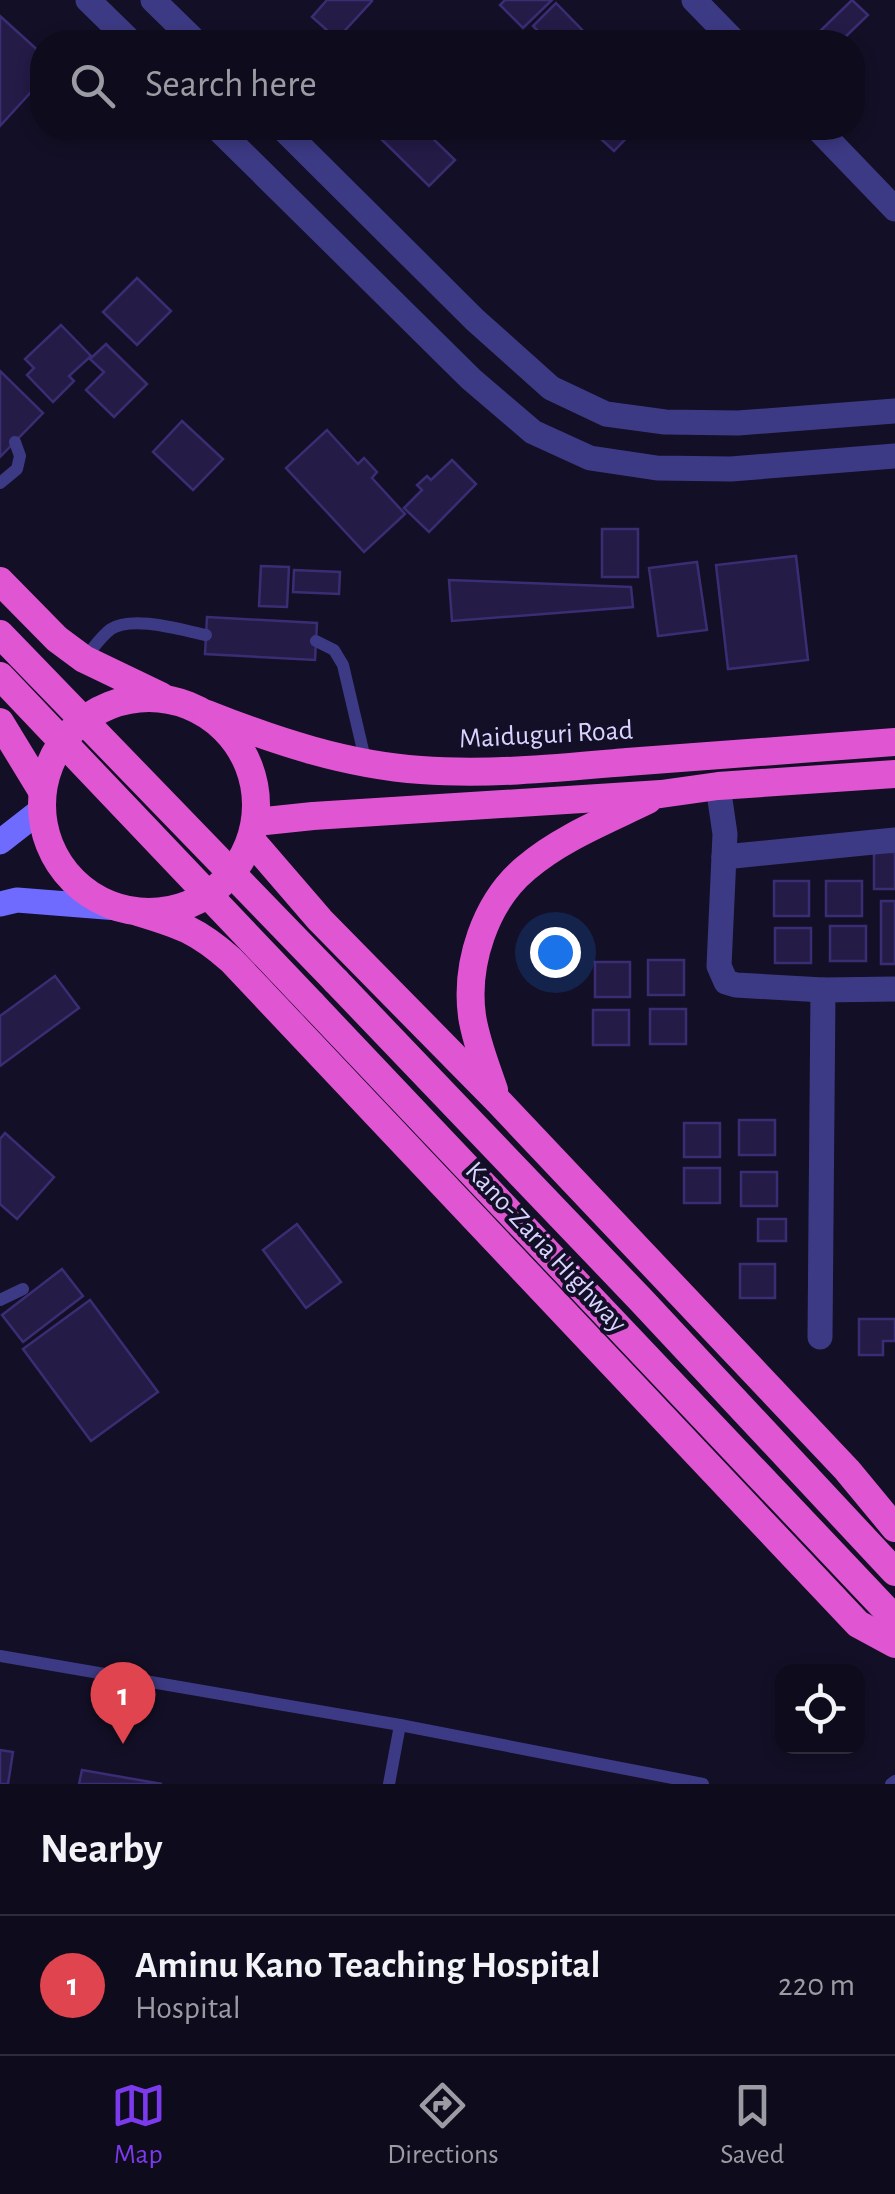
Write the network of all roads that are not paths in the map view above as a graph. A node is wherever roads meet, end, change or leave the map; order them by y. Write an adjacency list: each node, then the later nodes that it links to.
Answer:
1 (88, 0): 4 (street)
2 (154, 0): 5 (street)
3 (694, 0): 6 (street)
4 (119, 30)
5 (184, 30)
6 (723, 30)
7 (229, 140): 15 (street)
8 (294, 140): 12 (street)
9 (829, 140): 10 (street)
10 (895, 208)
11 (895, 411): 12 (street)
12 (606, 414): 15 (street)
13 (15, 442): 16 (lane)
14 (895, 456): 15 (street)
15 (590, 458)
16 (0, 483)
17 (0, 581): 21 (highway)
18 (0, 634): 45 (highway, bridge)
19 (206, 634): 21 (lane)
20 (316, 641): 27 (lane)
21 (84, 659): 23 (highway)
22 (0, 676): 46 (highway, bridge)
23 (167, 699): 24 (highway); 31 (highway)
24 (207, 714): 27 (highway, Maiduguri Road); 32 (highway)
25 (0, 722): 31 (highway)
26 (895, 742): 27 (highway, Maiduguri Road)
27 (366, 762)
28 (895, 774): 29 (highway)
29 (718, 786): 30 (highway); 35 (street)
30 (661, 794): 32 (highway); 40 (highway)
31 (41, 800): 34 (main road); 37 (highway)
32 (254, 831): 37 (highway); 40 (highway)
33 (895, 840): 35 (street)
34 (0, 842)
35 (724, 857): 39 (street)
36 (0, 904): 37 (main road)
37 (128, 910): 47 (highway, Kano-Zaria Highway)
38 (895, 989): 39 (street)
39 (823, 990): 43 (street)
40 (498, 1101): 44 (highway)
41 (22, 1289): 42 (lane)
42 (0, 1300)
43 (820, 1338)
44 (895, 1528)
45 (895, 1572)
46 (895, 1619)
47 (895, 1644)
48 (0, 1656): 49 (lane)
49 (400, 1725): 50 (lane); 51 (lane)
50 (390, 1784)
51 (703, 1784)

